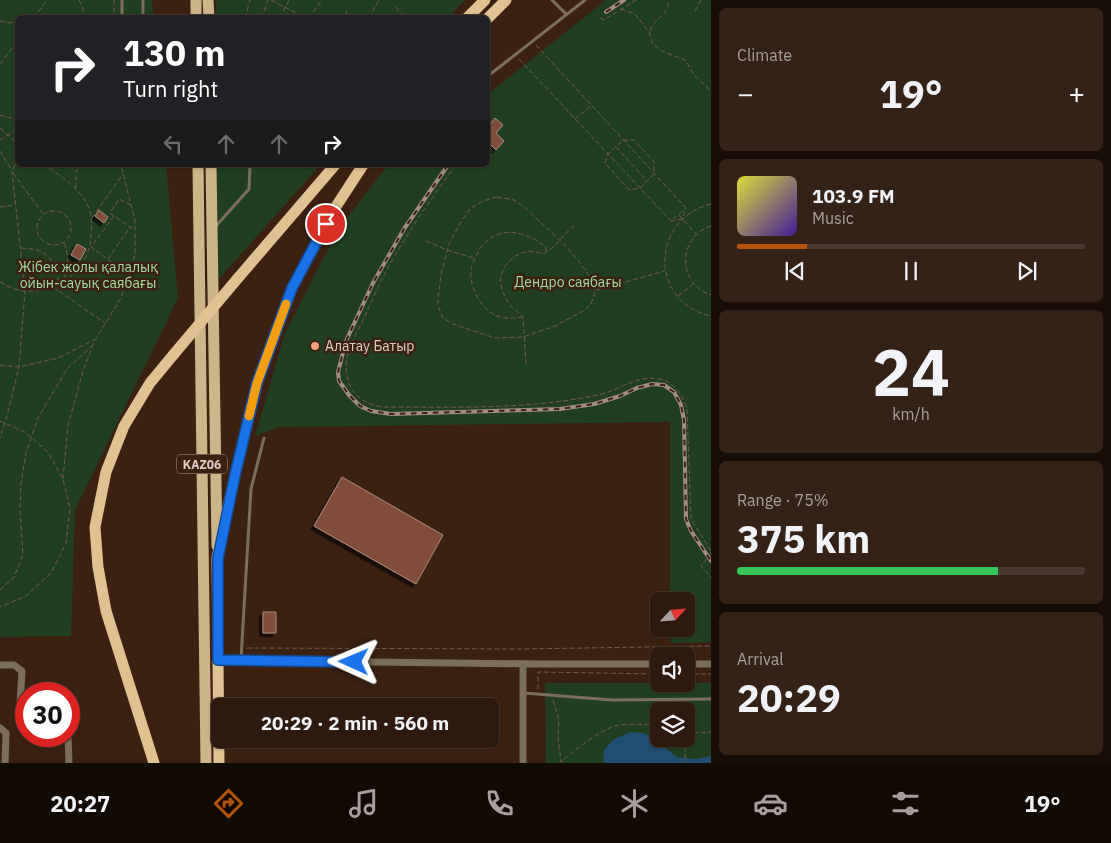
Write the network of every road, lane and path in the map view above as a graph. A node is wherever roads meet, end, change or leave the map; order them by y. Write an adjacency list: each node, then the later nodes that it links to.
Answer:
1 (48, 0): 27 (path)
2 (78, 0): 28 (path)
3 (114, 0): 29 (path)
4 (122, 0): 30 (lane)
5 (143, 0): 31 (lane)
6 (196, 0): 32 (main road)
7 (208, 0): 33 (main road)
8 (250, 0): 34 (path)
9 (268, 0): 35 (path)
10 (271, 0): 21 (path)
11 (289, 0): 21 (path)
12 (322, 0): 38 (path)
13 (379, 0): 40 (path)
14 (485, 0): 42 (highway)
15 (506, 0): 43 (highway)
16 (552, 0): 26 (lane)
17 (585, 0): 26 (lane)
18 (636, 0): 23 (path)
19 (669, 0): 47 (path)
20 (701, 0): 25 (path)
21 (285, 7): 36 (path); 37 (path)
22 (396, 7): 41 (path)
23 (621, 9): 44 (path); 47 (path)
24 (346, 11): 39 (path)
25 (695, 11)
26 (566, 14): 48 (lane)
27 (37, 15)
28 (86, 15)
29 (114, 15)
30 (122, 15)
31 (143, 15)
32 (196, 15)
33 (209, 15)
34 (246, 15)
35 (263, 15)
36 (281, 15)
37 (301, 15)
38 (310, 15)
39 (347, 15)
40 (371, 15)
41 (402, 15)
42 (471, 15)
43 (490, 16)
44 (600, 18)
45 (0, 21): 46 (path)
46 (15, 22)
47 (650, 32): 53 (path)
48 (532, 41): 50 (lane); 54 (path)
49 (15, 44): 51 (path)
50 (515, 54): 52 (lane); 57 (path)
51 (0, 64)
52 (490, 74)
53 (711, 91)
54 (591, 105): 57 (path); 62 (path)
55 (0, 115): 56 (path)
56 (15, 119)
57 (576, 119): 66 (path)
58 (0, 128): 60 (path)
59 (15, 131): 60 (path)
60 (8, 136): 61 (path); 63 (path)
61 (0, 140)
62 (623, 140): 64 (path); 81 (path); 81 (path)
63 (15, 142)
64 (616, 147): 66 (path); 82 (path)
65 (0, 151): 78 (path)
66 (608, 154): 83 (path); 83 (path)
67 (15, 165): 78 (path)
68 (48, 167): 84 (path)
69 (72, 167): 79 (path)
70 (78, 167): 79 (path)
71 (122, 167): 80 (path)
72 (198, 167): 169 (main road, KАZ06)
73 (211, 167): 100 (main road, KАZ06)
74 (250, 167): 100 (lane)
75 (333, 167): 168 (highway, bridge)
76 (362, 167): 138 (highway, KАZ06)
77 (455, 167): 137 (path)
78 (12, 171): 86 (path); 90 (path)
79 (76, 173): 84 (path)
80 (123, 173): 87 (path); 93 (path)
81 (654, 174): 82 (path); 89 (path)
82 (647, 181): 83 (path)
83 (640, 188): 95 (path)
84 (76, 189): 93 (path)
85 (711, 204): 94 (path)
86 (15, 205): 88 (path); 106 (path)
87 (131, 206): 92 (path); 99 (path)
88 (0, 207)
89 (686, 208): 91 (path); 94 (path)
90 (43, 214): 104 (path); 104 (path)
91 (678, 215): 94 (path); 95 (path)
92 (114, 216): 98 (path); 105 (path)
93 (91, 219): 105 (path)
94 (682, 219): 95 (path); 101 (path); 111 (path)
95 (671, 221)
96 (578, 224): 103 (path)
97 (711, 226): 101 (path)
98 (130, 227): 99 (path); 109 (path)
99 (135, 230): 112 (path)
100 (212, 230): 138 (main road, KАZ06)
101 (696, 234): 116 (path)
102 (426, 241): 107 (path)
103 (559, 241): 107 (path); 108 (path); 118 (path)
104 (63, 242): 113 (path)
105 (91, 247): 109 (path); 113 (path)
106 (20, 248): 115 (path); 119 (path)
107 (448, 250): 110 (path); 125 (path)
108 (546, 252): 110 (path); 123 (path)
109 (108, 259): 112 (path)
110 (474, 259): 123 (path)
111 (666, 271): 118 (path); 121 (path)
112 (129, 274): 124 (path)
113 (64, 281): 115 (path)
114 (0, 282): 119 (path)
115 (60, 284): 117 (path)
116 (693, 284): 120 (path); 121 (path)
117 (52, 286): 119 (path); 124 (path)
118 (596, 290): 125 (path)
119 (25, 291): 130 (path)
120 (711, 295)
121 (678, 296): 122 (path)
122 (711, 316)
123 (523, 317): 125 (path)
124 (106, 323): 126 (path)
125 (524, 338): 128 (path)
126 (95, 340): 127 (path); 130 (path)
127 (93, 345): 133 (path); 136 (path)
128 (526, 364)
129 (0, 365): 130 (path)
130 (19, 367): 132 (path)
131 (0, 421): 132 (path)
132 (5, 423): 133 (path); 134 (path)
133 (31, 437): 136 (path); 140 (path)
134 (0, 438)
135 (264, 438): 143 (lane)
136 (63, 479): 141 (path)
137 (711, 552): 139 (path)
138 (218, 558): 144 (highway, KАZ06)
139 (711, 577)
140 (0, 590)
141 (0, 607)
142 (711, 646): 143 (path)
143 (241, 648): 145 (lane)
144 (218, 660): 145 (street); 170 (highway, KАZ06)
145 (241, 660): 146 (street)
146 (523, 664): 147 (street); 155 (street)
147 (650, 664)
148 (695, 664): 149 (street)
149 (711, 664)
150 (0, 665): 154 (street)
151 (650, 674): 156 (path)
152 (695, 674): 153 (path)
153 (711, 674)
154 (21, 682)
155 (523, 693): 156 (lane); 171 (street)
156 (538, 695): 157 (lane)
157 (552, 696): 158 (lane); 165 (path)
158 (711, 699)
159 (650, 725): 165 (path)
160 (0, 728): 166 (street)
161 (711, 731): 162 (path)
162 (695, 732)
163 (68, 747): 167 (street)
164 (685, 747): 172 (path)
165 (561, 762)
166 (5, 763)
167 (69, 763)
168 (154, 763)
169 (206, 763)
170 (219, 763)
171 (524, 763)
172 (686, 763)

